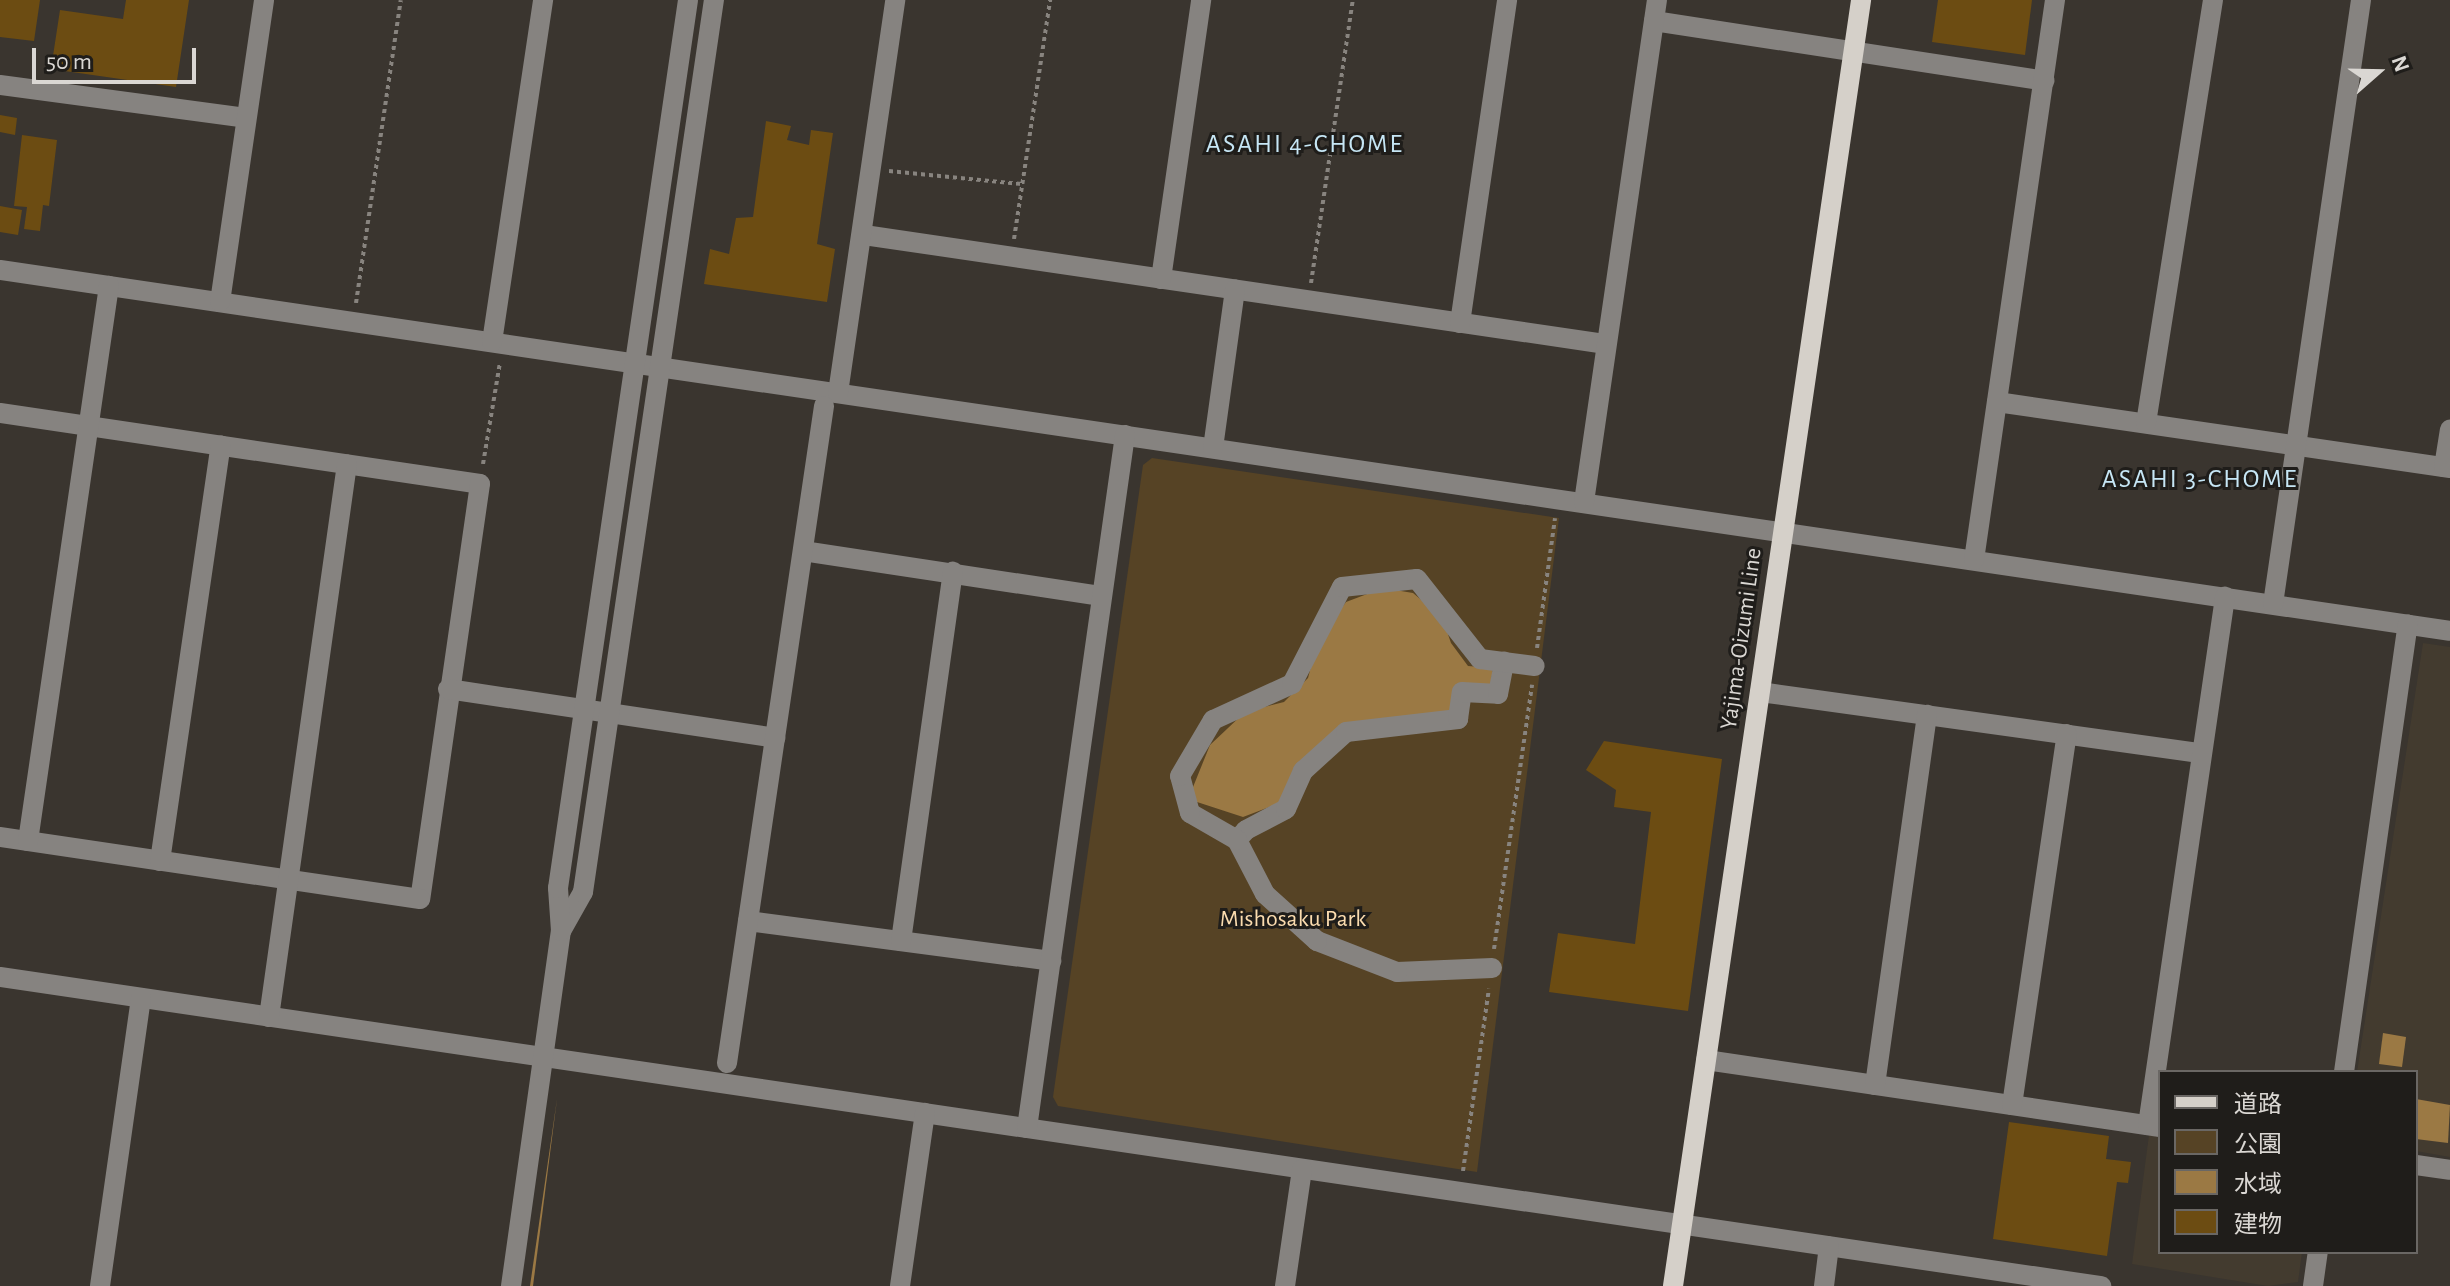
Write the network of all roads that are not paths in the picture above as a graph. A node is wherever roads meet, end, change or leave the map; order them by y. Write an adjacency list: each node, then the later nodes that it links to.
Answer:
1 (264, 0): 17 (street)
2 (543, 0): 25 (street)
3 (688, 0): 27 (street)
4 (714, 0): 28 (street)
5 (895, 0): 18 (street)
6 (1201, 0): 20 (street)
7 (1507, 0): 24 (street)
8 (1657, 0): 13 (street)
9 (1861, 0): 14 (main road, Yajima-Oizumi Line)
10 (2055, 0): 15 (street)
11 (2213, 0): 32 (street)
12 (2361, 0): 37 (street)
13 (1654, 21): 14 (street); 26 (street)
14 (1853, 51): 15 (street); 42 (main road, Yajima-Oizumi Line)
15 (2044, 81): 30 (street)
16 (0, 85): 17 (street)
17 (246, 118): 23 (street)
18 (864, 235): 20 (street); 29 (street)
19 (0, 270): 21 (street)
20 (1161, 279): 22 (street)
21 (109, 286): 23 (street); 33 (street)
22 (1235, 290): 24 (street); 38 (street)
23 (220, 302): 25 (street)
24 (1460, 323): 26 (street)
25 (497, 343): 27 (street)
26 (1606, 344): 41 (street)
27 (635, 363): 28 (street); 55 (street)
28 (661, 367): 29 (street); 56 (street)
29 (831, 400): 35 (street); 43 (street)
30 (1997, 402): 32 (street); 44 (street)
31 (0, 413): 33 (street)
32 (2146, 423): 37 (street)
33 (88, 426): 36 (street); 63 (street)
34 (2450, 429): 40 (street)
35 (1125, 435): 38 (street); 46 (street)
36 (221, 445): 39 (street); 64 (street)
37 (2296, 445): 40 (street); 48 (street)
38 (1213, 448): 41 (street)
39 (347, 464): 53 (street); 65 (street)
40 (2447, 467)
41 (1584, 502): 42 (street)
42 (1784, 531): 44 (street); 54 (main road, Yajima-Oizumi Line)
43 (803, 551): 45 (street); 59 (street)
44 (1974, 560): 47 (street)
45 (953, 572): 46 (street); 68 (street)
46 (1102, 596): 69 (street)
47 (2225, 597): 48 (street); 60 (street)
48 (2273, 604): 49 (street)
49 (2408, 625): 50 (street); 78 (street)
50 (2450, 631)
51 (1504, 662): 52 (street); 62 (street); 62 (street)
52 (1535, 666)
53 (448, 689): 55 (street); 65 (street)
54 (1760, 692): 57 (street); 75 (main road, Yajima-Oizumi Line)
55 (585, 709): 56 (street); 67 (street)
56 (611, 713): 59 (street); 67 (street)
57 (1927, 715): 58 (street); 79 (street)
58 (2067, 734): 60 (street); 81 (street)
59 (775, 738): 66 (street)
60 (2202, 753): 77 (street)
61 (0, 837): 63 (street)
62 (1237, 840): 70 (street)
63 (28, 841): 64 (street)
64 (160, 861): 65 (street)
65 (287, 880): 73 (street)
66 (748, 921): 68 (street); 76 (street)
67 (561, 931): 74 (street)
68 (901, 941): 69 (street)
69 (1051, 961): 84 (street)
70 (1492, 968)
71 (0, 977): 72 (street)
72 (141, 998): 73 (street); 91 (street)
73 (269, 1017): 74 (street)
74 (545, 1057): 82 (street); 92 (street)
75 (1706, 1060): 79 (street); 88 (main road, Yajima-Oizumi Line)
76 (727, 1063)
77 (2161, 1070)
78 (2344, 1070)
79 (1875, 1085): 81 (street)
80 (2158, 1095): 83 (street)
81 (2012, 1105): 83 (street)
82 (925, 1113): 84 (street); 93 (street)
83 (2154, 1126)
84 (1027, 1128): 86 (street)
85 (2418, 1165): 87 (street)
86 (1302, 1169): 88 (street); 94 (street)
87 (2450, 1170)
88 (1681, 1227): 89 (street); 95 (main road, Yajima-Oizumi Line)
89 (1829, 1246): 96 (street); 97 (street)
90 (2318, 1254): 98 (street)
91 (100, 1286)
92 (511, 1286)
93 (900, 1286)
94 (1285, 1286)
95 (1673, 1286)
96 (1824, 1286)
97 (2101, 1286)
98 (2313, 1286)

